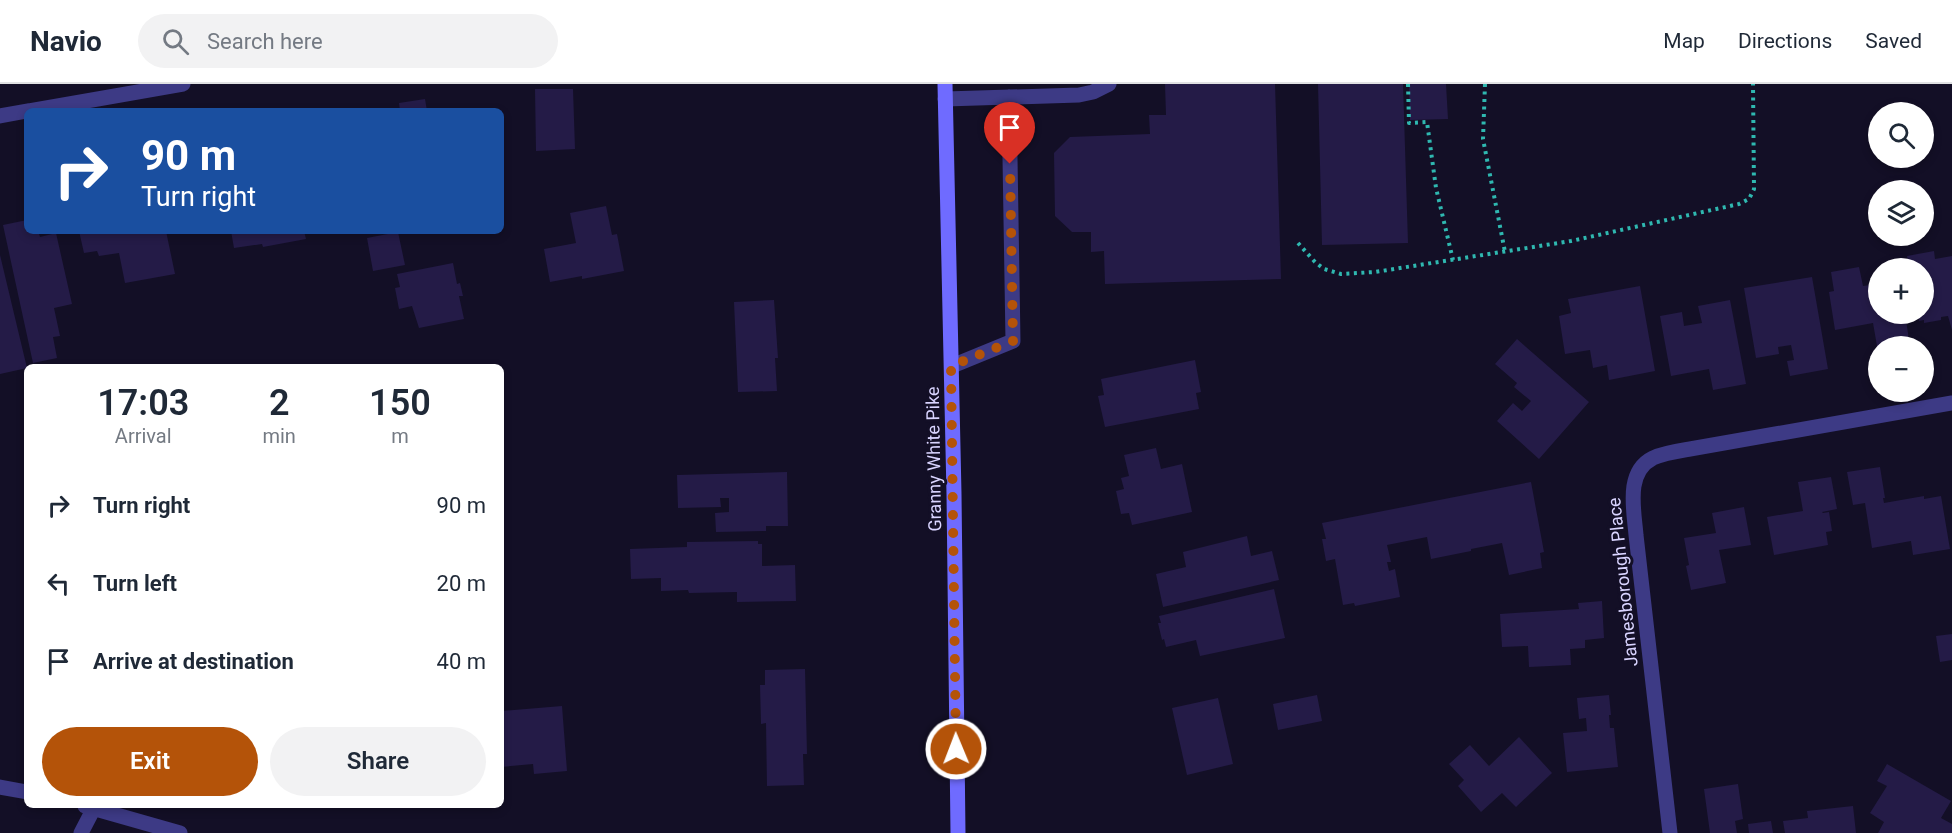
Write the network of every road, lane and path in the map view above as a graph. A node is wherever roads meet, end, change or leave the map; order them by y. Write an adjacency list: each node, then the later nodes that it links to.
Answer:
1 (183, 84): 8 (street)
2 (1109, 84): 7 (street)
3 (1408, 84): 13 (path)
4 (1485, 84): 12 (path)
5 (1753, 84): 12 (path)
6 (945, 92): 7 (street); 14 (main road, Granny White Pike)
7 (1009, 97): 14 (street)
8 (45, 108)
9 (24, 112): 10 (street)
10 (0, 116)
11 (1298, 243): 13 (path)
12 (1505, 252): 13 (path)
13 (1453, 260)
14 (951, 366): 22 (main road, Granny White Pike)
15 (1952, 403): 23 (street, Jamesborough Place)
16 (0, 787): 17 (street)
17 (24, 791)
18 (90, 808): 20 (street)
19 (93, 808): 21 (street)
20 (81, 833)
21 (180, 833)
22 (958, 833)
23 (1670, 833)

